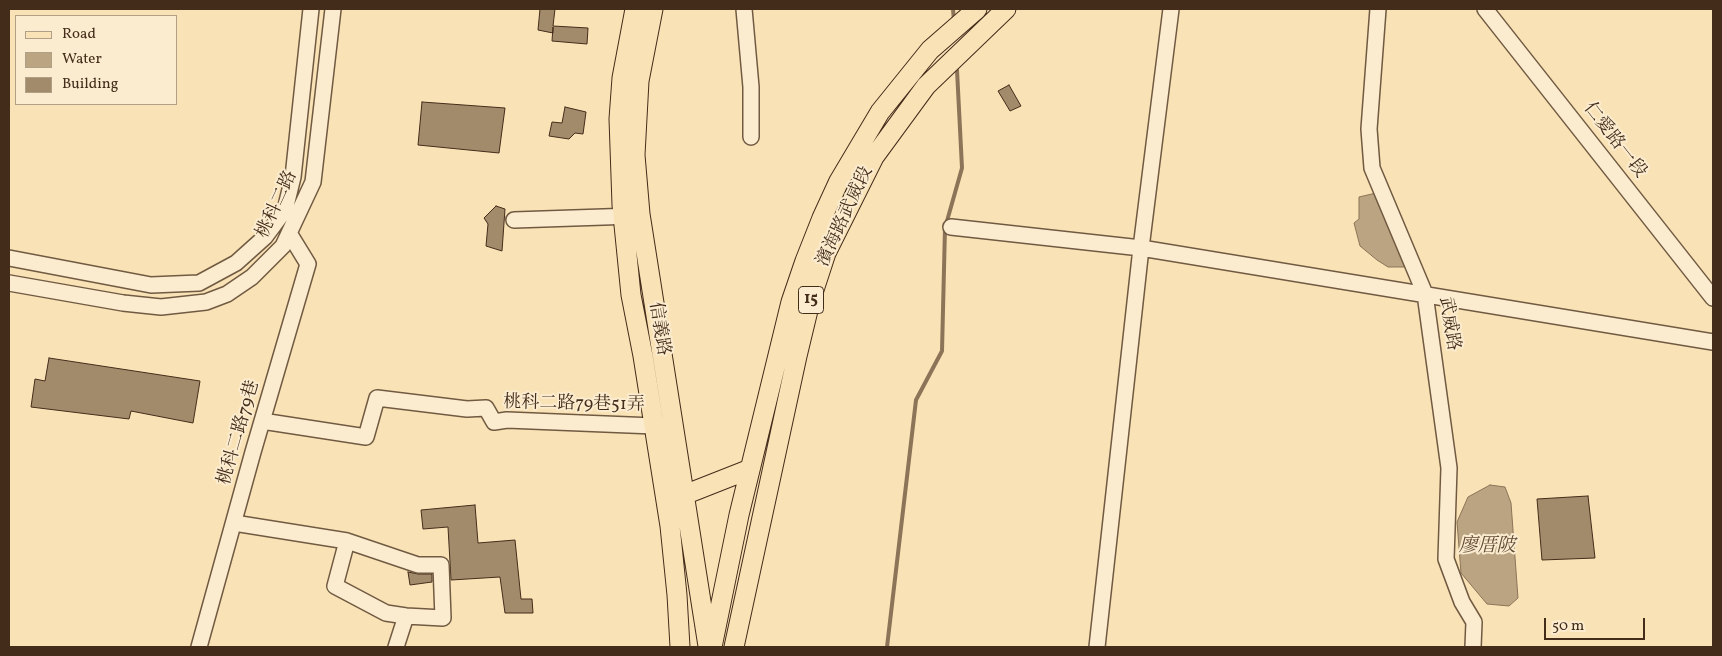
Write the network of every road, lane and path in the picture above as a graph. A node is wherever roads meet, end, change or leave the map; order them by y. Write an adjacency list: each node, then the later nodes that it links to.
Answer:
1 (311, 9): 17 (street, 桃科二路)
2 (334, 9): 15 (street, 桃科二路)
3 (635, 9): 12 (main road, 信義路)
4 (652, 9): 12 (main road, 信義路)
5 (744, 9): 11 (street)
6 (977, 9): 24 (main road, 濱海路武威段 / 15)
7 (1006, 9): 34 (main road, 濱海路武威段 / 15)
8 (1171, 9): 16 (street)
9 (1378, 9): 19 (street, 武威路)
10 (1485, 9): 20 (street, 仁愛路一段)
11 (751, 137)
12 (632, 216): 13 (street); 23 (main road, 信義路); 25 (main road, 信義路)
13 (514, 220)
14 (951, 227): 16 (street)
15 (289, 233): 18 (street, 桃科二路); 22 (street, 桃科二路79巷)
16 (1141, 248): 19 (street); 35 (street)
17 (9, 258)
18 (9, 283)
19 (1425, 294): 21 (street); 36 (street, 武威路)
20 (1713, 298)
21 (1713, 342)
22 (262, 421): 23 (street, 桃科二路79巷51弄); 26 (street, 桃科二路79巷)
23 (654, 426): 31 (main road, 信義路)
24 (750, 469): 25 (main road); 33 (main road, 濱海路武威段 / 15)
25 (684, 495): 32 (main road, 信義路)
26 (234, 523): 27 (street); 29 (street, 桃科二路79巷)
27 (347, 541): 28 (street); 28 (street)
28 (406, 616): 30 (street)
29 (200, 647)
30 (396, 647)
31 (680, 647)
32 (708, 647)
33 (712, 647)
34 (734, 647)
35 (1097, 647)
36 (1473, 647)

